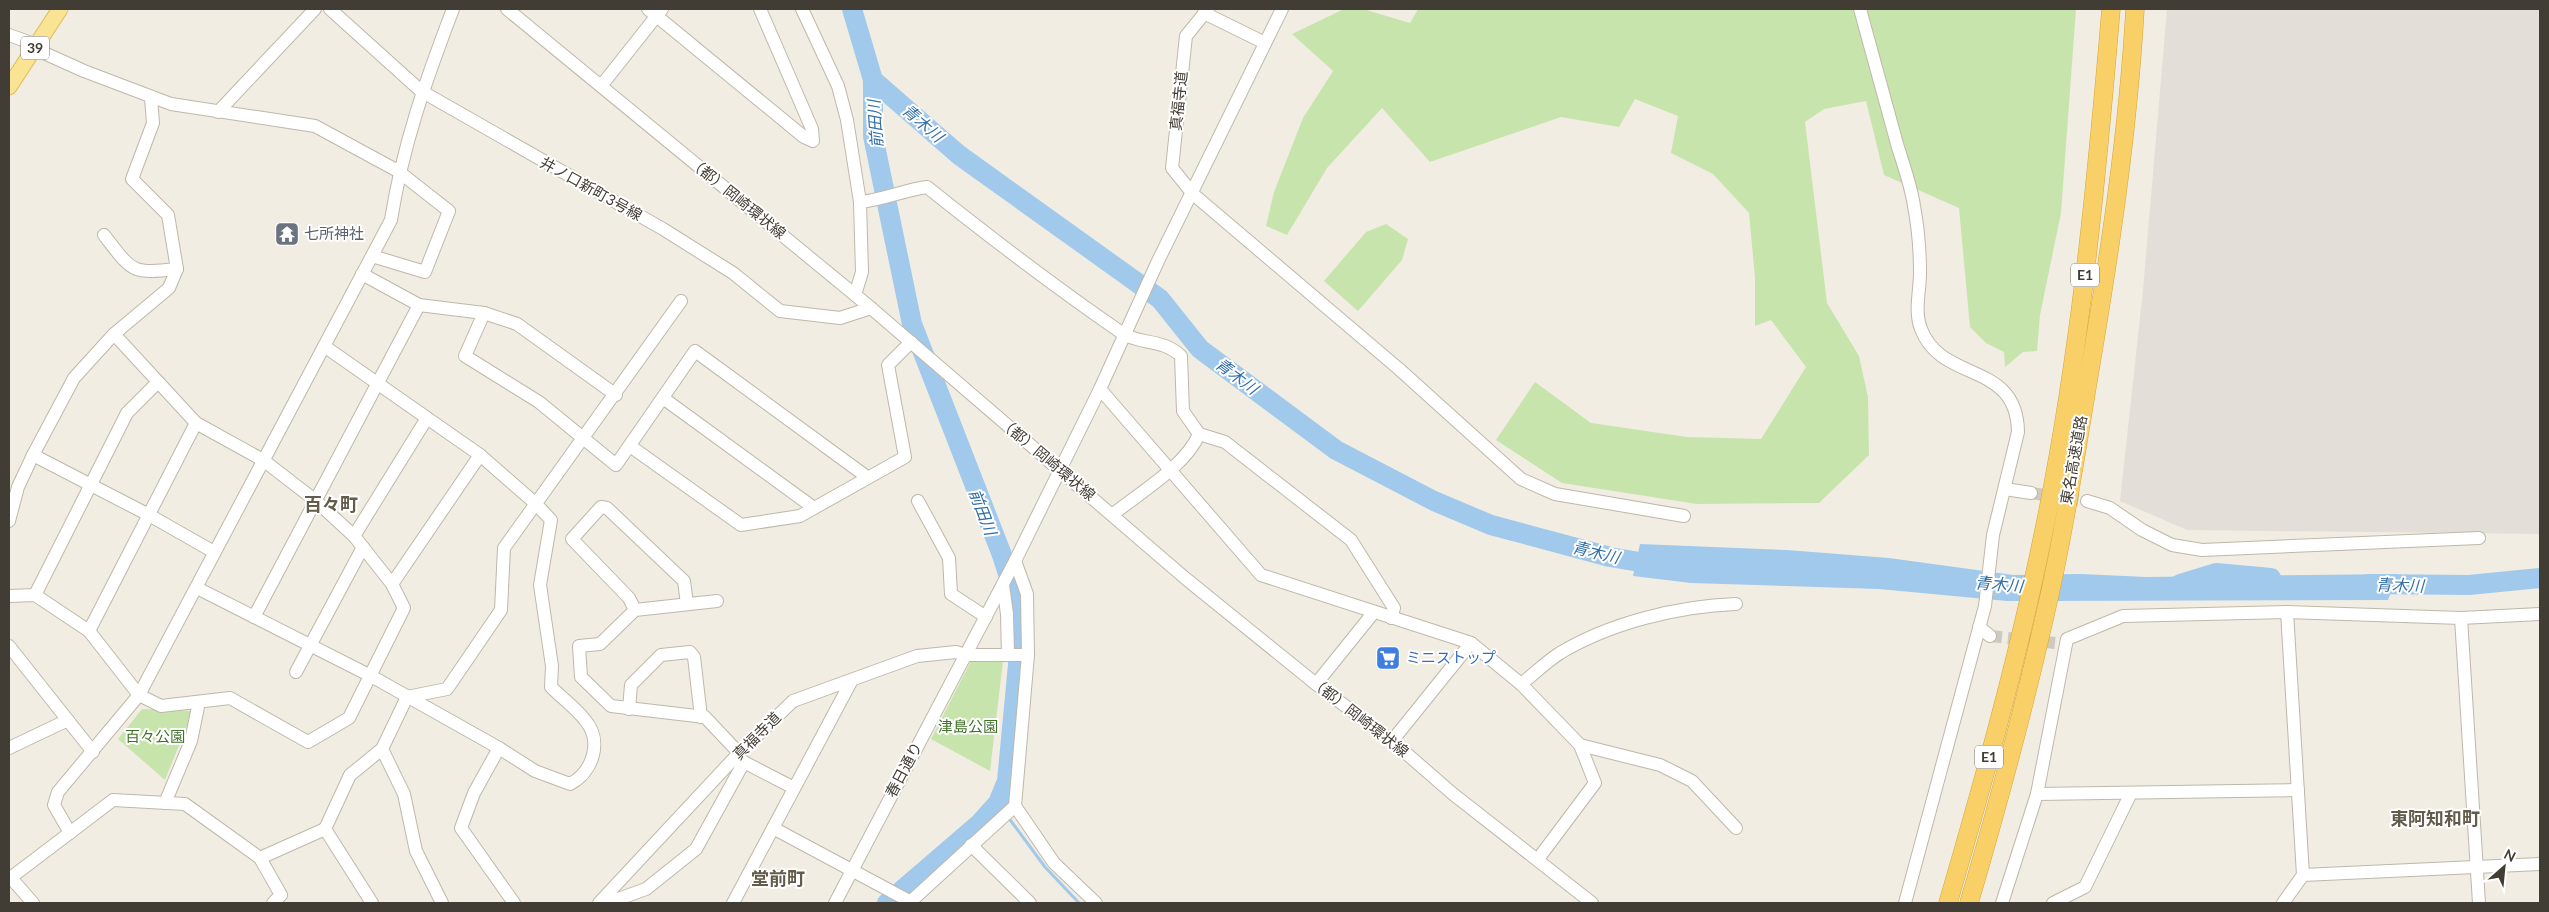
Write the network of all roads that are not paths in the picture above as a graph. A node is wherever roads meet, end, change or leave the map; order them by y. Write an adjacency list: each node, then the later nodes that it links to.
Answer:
1 (60, 9): 16 (main road, 39)
2 (315, 9): 21 (street)
3 (330, 9): 19 (street, 井ノ口新町3号線)
4 (453, 9): 19 (street)
5 (507, 9): 17 (street, （都）岡崎環状線)
6 (760, 9): 12 (street)
7 (802, 9): 24 (street)
8 (1282, 9): 15 (street)
9 (1860, 9): 55 (street)
10 (2111, 9): 145 (highway, 東名高速道路 / E1)
11 (2135, 9): 146 (highway, 東名高速道路 / E1)
12 (656, 11): 17 (street)
13 (1206, 11): 15 (street); 23 (street, 真福寺道)
14 (9, 35): 16 (street)
15 (1265, 43): 23 (street)
16 (36, 46): 18 (main road, 39); 20 (street)
17 (601, 86): 29 (street, （都）岡崎環状線)
18 (9, 87)
19 (421, 92): 22 (street); 32 (street, 井ノ口新町3号線)
20 (151, 98): 21 (street); 27 (street)
21 (218, 112): 22 (street)
22 (398, 171): 26 (street); 26 (street)
23 (1193, 194): 34 (street); 64 (street, 真福寺道)
24 (860, 202): 29 (street); 34 (street)
25 (104, 235): 27 (street)
26 (372, 256): 28 (street)
27 (178, 269): 35 (street)
28 (362, 274): 31 (street); 37 (street)
29 (855, 295): 32 (street, （都）岡崎環状線)
30 (681, 301): 41 (street)
31 (419, 306): 33 (street); 39 (street)
32 (871, 308): 36 (street, （都）岡崎環状線)
33 (484, 313): 41 (street); 46 (street)
34 (1125, 333): 40 (street); 45 (street)
35 (114, 334): 38 (street); 48 (street)
36 (911, 343): 52 (street, （都）岡崎環状線); 53 (street)
37 (324, 346): 39 (street); 50 (street)
38 (158, 382): 44 (street); 54 (street)
39 (379, 384): 43 (street); 57 (street)
40 (1100, 389): 51 (street); 52 (street)
41 (616, 394): 46 (street)
42 (663, 398): 47 (street); 53 (street); 61 (street)
43 (426, 418): 49 (street); 66 (street)
44 (196, 423): 50 (street); 62 (street)
45 (1199, 434): 51 (street); 85 (street)
46 (582, 440): 47 (street); 60 (street)
47 (630, 446): 61 (street)
48 (33, 455): 54 (street); 65 (street)
49 (480, 456): 60 (street); 71 (street)
50 (262, 460): 57 (street); 69 (street)
51 (1171, 469): 63 (street); 80 (street)
52 (1060, 470): 63 (street, （都）岡崎環状線); 70 (street)
53 (867, 477): 61 (street)
54 (90, 484): 62 (street); 75 (street)
55 (2005, 489): 56 (street); 87 (street)
56 (2031, 493)
57 (316, 500): 66 (street); 83 (street)
58 (918, 501): 84 (street)
59 (2087, 501): 67 (street)
60 (535, 503): 102 (street); 110 (street)
61 (814, 508)
62 (149, 514): 69 (street); 88 (street)
63 (1112, 515): 99 (street, （都）岡崎環状線)
64 (1684, 516)
65 (9, 521)
66 (354, 536): 68 (street)
67 (2479, 538)
68 (363, 547): 71 (street); 91 (street)
69 (214, 552): 73 (street)
70 (1016, 561): 72 (street, 春日通り); 95 (street)
71 (392, 584): 97 (street)
72 (1003, 585): 84 (street, 春日通り); 94 (street)
73 (197, 588): 83 (street); 101 (street)
74 (9, 595): 75 (street)
75 (35, 595): 88 (street)
76 (717, 600): 77 (street)
77 (687, 604): 79 (street); 79 (street)
78 (1736, 604): 100 (street)
79 (635, 610): 104 (street)
80 (1374, 612): 85 (street); 99 (street)
81 (2288, 612): 86 (street); 115 (street); 116 (street)
82 (2540, 614): 86 (street)
83 (254, 617): 91 (street)
84 (986, 617): 93 (street, 春日通り)
85 (1391, 618): 90 (street)
86 (2461, 618): 128 (street)
87 (1979, 627): 89 (street); 144 (street)
88 (89, 631): 101 (street)
89 (1990, 636)
90 (1471, 643): 100 (street); 107 (street)
91 (310, 645): 96 (street); 97 (street)
92 (9, 646): 106 (street)
93 (964, 655): 94 (street, 真福寺道); 98 (street, 真福寺道); 129 (street, 春日通り)
94 (1008, 655): 95 (street, 真福寺道)
95 (1028, 655): 119 (street)
96 (296, 672)
97 (371, 676): 102 (street); 103 (street)
98 (852, 680): 113 (street, 真福寺道); 114 (street)
99 (1316, 684): 107 (street, （都）岡崎環状線)
100 (1521, 684): 108 (street)
101 (139, 696): 103 (street); 112 (street)
102 (407, 697): 110 (street); 111 (street)
103 (199, 702): 118 (street)
104 (629, 709): 105 (street); 105 (street)
105 (701, 717): 113 (street)
106 (68, 720): 109 (street); 112 (street)
107 (1392, 741): 126 (street, （都）岡崎環状線)
108 (1580, 745): 121 (street); 126 (street)
109 (9, 748)
110 (499, 748): 137 (street)
111 (382, 749): 122 (street); 136 (street)
112 (93, 752): 123 (street)
113 (740, 758): 114 (street); 132 (street, 真福寺道); 132 (street)
114 (794, 788): 120 (street)
115 (2298, 790): 117 (street); 130 (street)
116 (2037, 794): 117 (street); 147 (street)
117 (2130, 795): 148 (street)
118 (165, 803): 123 (street); 125 (street)
119 (1015, 806): 124 (street); 142 (street)
120 (773, 828): 129 (street); 138 (street)
121 (1736, 828)
122 (325, 829): 125 (street); 135 (street)
123 (70, 833): 131 (street)
124 (971, 846): 140 (street); 141 (street)
125 (260, 858): 134 (street)
126 (1538, 859): 143 (street, （都）岡崎環状線)
127 (2540, 864): 128 (street)
128 (2477, 867): 130 (street); 150 (street)
129 (852, 871): 139 (street, 春日通り); 140 (street)
130 (2303, 875): 149 (street)
131 (10, 878): 133 (street)
132 (604, 902)
133 (32, 903)
134 (273, 903)
135 (372, 903)
136 (442, 903)
137 (514, 903)
138 (733, 903)
139 (834, 903)
140 (911, 903)
141 (1030, 903)
142 (1096, 903)
143 (1592, 903)
144 (1905, 903)
145 (1948, 903)
146 (1969, 903)
147 (2002, 903)
148 (2053, 903)
149 (2283, 903)
150 (2479, 903)

